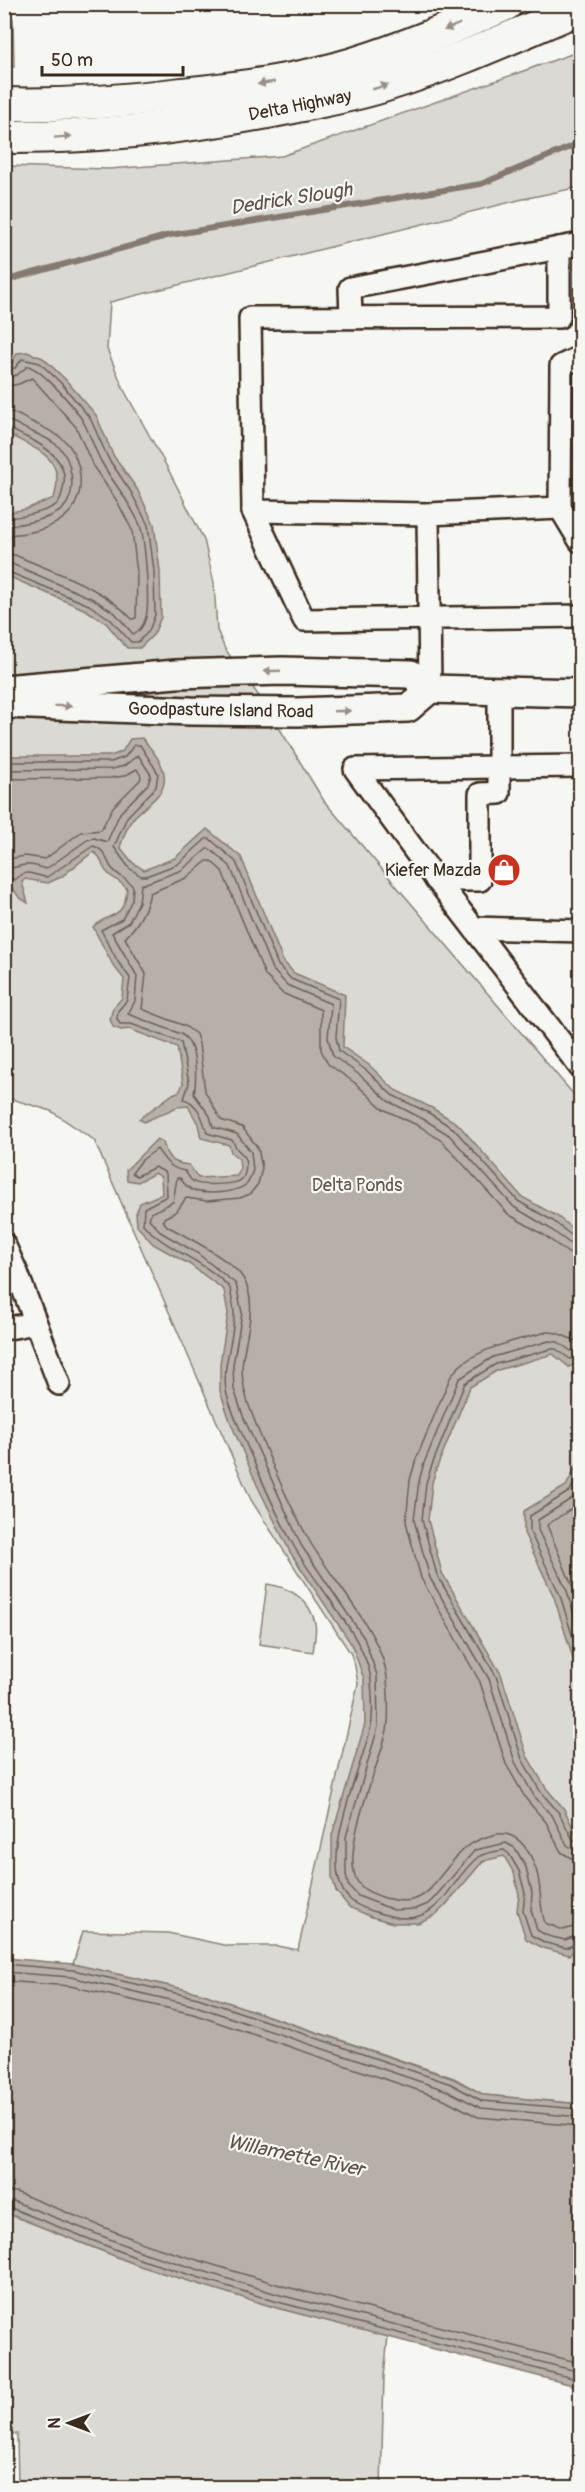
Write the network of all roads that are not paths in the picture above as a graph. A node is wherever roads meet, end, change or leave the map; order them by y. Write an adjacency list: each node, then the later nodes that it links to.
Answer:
1 (506, 4): 3 (highway, Delta Highway, one-way to 3)
2 (580, 8): 4 (highway, Delta Highway, one-way to 2)
3 (4, 104)
4 (4, 137)
5 (580, 244): 6 (lane)
6 (559, 248): 7 (lane); 7 (lane)
7 (351, 317): 10 (lane)
8 (580, 357): 9 (lane)
9 (560, 508): 11 (lane); 12 (lane)
10 (253, 511): 11 (lane); 14 (lane)
11 (428, 514): 14 (lane)
12 (580, 541)
13 (580, 616): 14 (lane)
14 (429, 620): 16 (lane)
15 (4, 689): 16 (main road, Goodpasture Island Road, one-way to 15)
16 (430, 689): 17 (main road, Goodpasture Island Road); 19 (main road, Goodpasture Island Road, one-way to 16)
17 (499, 691): 18 (main road, Goodpasture Island Road); 20 (lane)
18 (580, 693)
19 (4, 704)
20 (499, 766): 21 (lane); 22 (lane); 22 (lane)
21 (580, 766)
22 (436, 880): 23 (lane)
23 (474, 928): 24 (lane); 25 (lane)
24 (580, 931)
25 (580, 1067)
26 (4, 1244): 27 (lane)
27 (11, 1274): 28 (lane)
28 (35, 1323): 29 (lane); 30 (lane)
29 (4, 1329)
30 (59, 1384)

